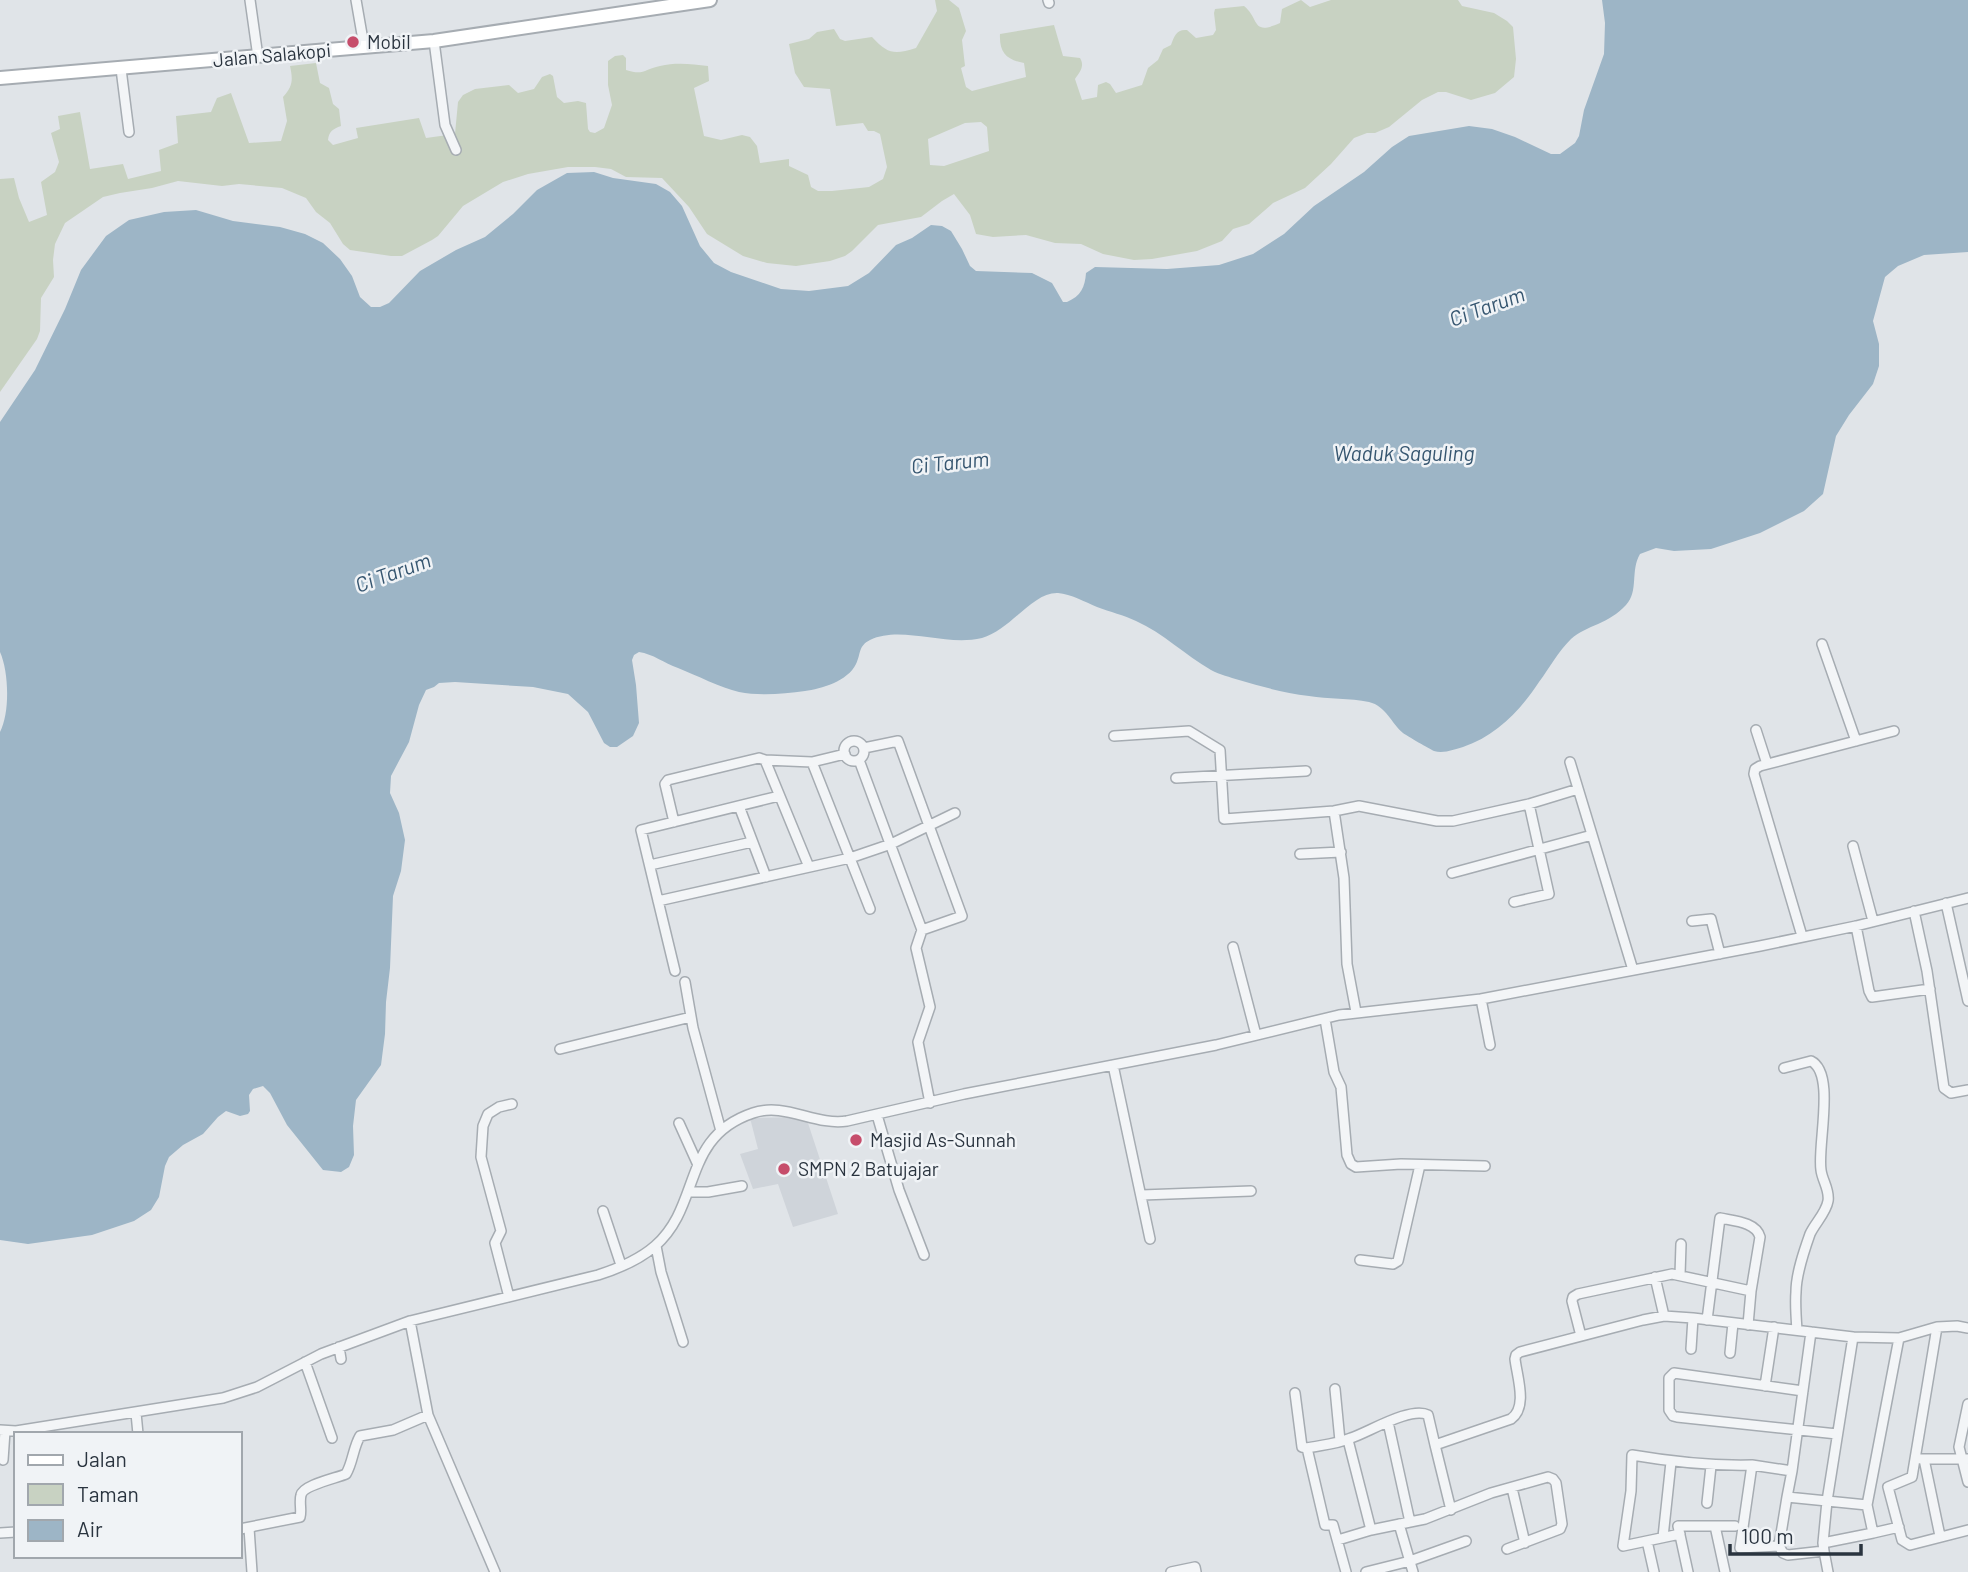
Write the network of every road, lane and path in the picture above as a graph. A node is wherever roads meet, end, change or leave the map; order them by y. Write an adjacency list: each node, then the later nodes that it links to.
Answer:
1 (250, 0): 6 (street)
2 (356, 0): 5 (street)
3 (710, 0): 4 (street, Jalan Salakopi)
4 (434, 41): 5 (street, Jalan Salakopi); 10 (street)
5 (364, 46): 6 (street, Jalan Salakopi)
6 (258, 57): 7 (street, Jalan Salakopi)
7 (121, 69): 8 (street, Jalan Salakopi); 9 (street)
8 (0, 78)
9 (129, 132)
10 (456, 150)
11 (1822, 644): 15 (street)
12 (1756, 730): 22 (street)
13 (1894, 731): 15 (street)
14 (1114, 736): 24 (street)
15 (1856, 741): 22 (street)
16 (863, 748): 17 (street); 19 (street); 33 (street)
17 (845, 754): 19 (street); 20 (street)
18 (765, 760): 20 (street); 27 (street); 32 (street)
19 (859, 760): 36 (street)
20 (812, 762): 41 (street)
21 (1570, 762): 26 (street)
22 (1767, 764): 56 (street)
23 (1306, 771): 24 (street)
24 (1222, 775): 25 (street); 30 (street)
25 (1176, 778)
26 (1578, 789): 28 (street); 34 (street)
27 (779, 796): 29 (street); 43 (street)
28 (1529, 804): 30 (street); 38 (street)
29 (738, 806): 32 (street); 35 (street)
30 (1335, 811): 39 (street)
31 (955, 813): 33 (street)
32 (674, 822): 42 (street)
33 (929, 826): 36 (street); 55 (street)
34 (1592, 835): 38 (street); 59 (street)
35 (752, 842): 42 (street); 45 (street)
36 (891, 844): 41 (street); 55 (street)
37 (1853, 846): 53 (street)
38 (1539, 849): 44 (street); 48 (street)
39 (1340, 852): 40 (street); 65 (street)
40 (1300, 855)
41 (850, 858): 43 (street); 50 (street)
42 (649, 865): 47 (street)
43 (808, 867): 45 (street)
44 (1452, 873)
45 (766, 877): 47 (street)
46 (1968, 898): 49 (street)
47 (658, 901): 60 (street)
48 (1514, 902)
49 (1946, 902): 51 (street); 64 (street)
50 (870, 909)
51 (1914, 911): 53 (street); 62 (street)
52 (1692, 921): 58 (street)
53 (1873, 921): 54 (street)
54 (1856, 926): 56 (street); 62 (street)
55 (922, 930): 74 (street)
56 (1802, 936): 58 (street)
57 (1233, 947): 68 (street)
58 (1720, 954): 59 (street)
59 (1633, 970): 63 (street)
60 (675, 971)
61 (685, 982): 66 (street)
62 (1930, 989): 73 (street)
63 (1481, 999): 65 (street); 69 (street)
64 (1968, 1001)
65 (1356, 1012): 67 (street)
66 (691, 1017): 70 (street); 78 (street)
67 (1325, 1018): 68 (street); 80 (street)
68 (1256, 1035): 71 (street)
69 (1490, 1045)
70 (560, 1049)
71 (1113, 1065): 74 (street); 85 (street)
72 (1784, 1068): 107 (street)
73 (1968, 1090)
74 (930, 1103): 76 (street)
75 (512, 1104): 97 (street)
76 (877, 1115): 78 (street); 90 (street)
77 (679, 1123): 79 (street)
78 (721, 1131): 79 (street)
79 (698, 1165): 84 (street)
80 (1420, 1165): 81 (street); 91 (street)
81 (1485, 1166)
82 (742, 1186): 84 (street)
83 (1251, 1191): 85 (street)
84 (688, 1192): 89 (street)
85 (1142, 1195): 87 (street)
86 (603, 1212): 92 (street)
87 (1150, 1239)
88 (1681, 1244): 93 (street)
89 (656, 1246): 92 (street); 112 (street)
90 (924, 1255)
91 (1360, 1260)
92 (621, 1265): 97 (street)
93 (1680, 1275): 94 (street); 95 (street)
94 (1655, 1277): 98 (street); 109 (street)
95 (1712, 1282): 96 (street); 96 (street); 100 (street)
96 (1751, 1291): 103 (street)
97 (509, 1297): 101 (street)
98 (1664, 1316): 99 (street); 109 (street)
99 (1693, 1318): 100 (street); 114 (street)
100 (1707, 1320): 102 (street)
101 (410, 1321): 113 (street); 124 (street)
102 (1733, 1322): 103 (street); 115 (street)
103 (1748, 1325): 104 (street)
104 (1774, 1327): 107 (street); 118 (street)
105 (1937, 1327): 106 (street); 111 (street); 137 (street)
106 (1968, 1328)
107 (1797, 1330): 108 (street)
108 (1811, 1332): 110 (street); 120 (street)
109 (1581, 1336): 134 (street)
110 (1853, 1337): 111 (street); 131 (street)
111 (1899, 1338): 146 (street)
112 (683, 1342)
113 (339, 1347): 116 (street); 117 (street)
114 (1691, 1349)
115 (1730, 1353)
116 (341, 1359)
117 (305, 1362): 123 (street); 132 (street)
118 (1765, 1386): 120 (street); 126 (street)
119 (1335, 1389): 133 (street)
120 (1803, 1391): 126 (street)
121 (1295, 1393): 135 (street)
122 (1968, 1404): 136 (street)
123 (135, 1413): 127 (street); 130 (street)
124 (428, 1415): 159 (street); 176 (street)
125 (1388, 1422): 133 (street); 134 (street); 154 (street)
126 (1798, 1429): 131 (street); 142 (street)
127 (39, 1430): 129 (street)
128 (3, 1431): 129 (street); 138 (street)
129 (16, 1432)
130 (138, 1432)
131 (1837, 1434): 150 (street)
132 (332, 1438)
133 (1344, 1440): 135 (street); 160 (street)
134 (1435, 1445): 153 (street)
135 (1307, 1448): 166 (street)
136 (1964, 1458): 137 (street); 145 (street)
137 (1919, 1459): 143 (street); 144 (street)
138 (3, 1460)
139 (1671, 1462): 141 (street); 165 (street); 168 (street)
140 (1752, 1465): 141 (street); 142 (street); 170 (street)
141 (1711, 1466): 151 (street)
142 (1792, 1471): 149 (street)
143 (1927, 1476): 144 (street); 164 (street)
144 (1912, 1477): 147 (street)
145 (1968, 1482)
146 (1871, 1485): 147 (street); 152 (street)
147 (1888, 1487): 158 (street)
148 (1512, 1488): 153 (street); 169 (street); 169 (street)
149 (1787, 1497): 150 (street); 170 (street)
150 (1827, 1501): 152 (street); 171 (street)
151 (1707, 1503)
152 (1867, 1504): 162 (street)
153 (1451, 1510): 154 (street)
154 (1410, 1521): 155 (street)
155 (1399, 1524): 160 (street); 173 (street)
156 (1716, 1526): 157 (street); 163 (street); 183 (street)
157 (1735, 1526)
158 (1899, 1527): 162 (street); 164 (street)
159 (244, 1529): 175 (street)
160 (1371, 1530): 166 (street)
161 (1968, 1530): 164 (street)
162 (1873, 1533): 171 (street)
163 (1680, 1534): 165 (street); 182 (street)
164 (1940, 1536)
165 (1663, 1537): 168 (street)
166 (1338, 1540): 179 (street)
167 (1466, 1541): 173 (street)
168 (1647, 1541): 181 (street)
169 (1525, 1543): 172 (street)
170 (1779, 1546): 171 (street)
171 (1823, 1547): 184 (street)
172 (1507, 1549)
173 (1410, 1562): 174 (street); 180 (street)
174 (1373, 1571)
175 (252, 1572)
176 (495, 1572)
177 (1171, 1572): 178 (street)
178 (1196, 1572)
179 (1346, 1572)
180 (1413, 1572)
181 (1654, 1572)
182 (1688, 1572)
183 (1725, 1572)
184 (1828, 1572)

